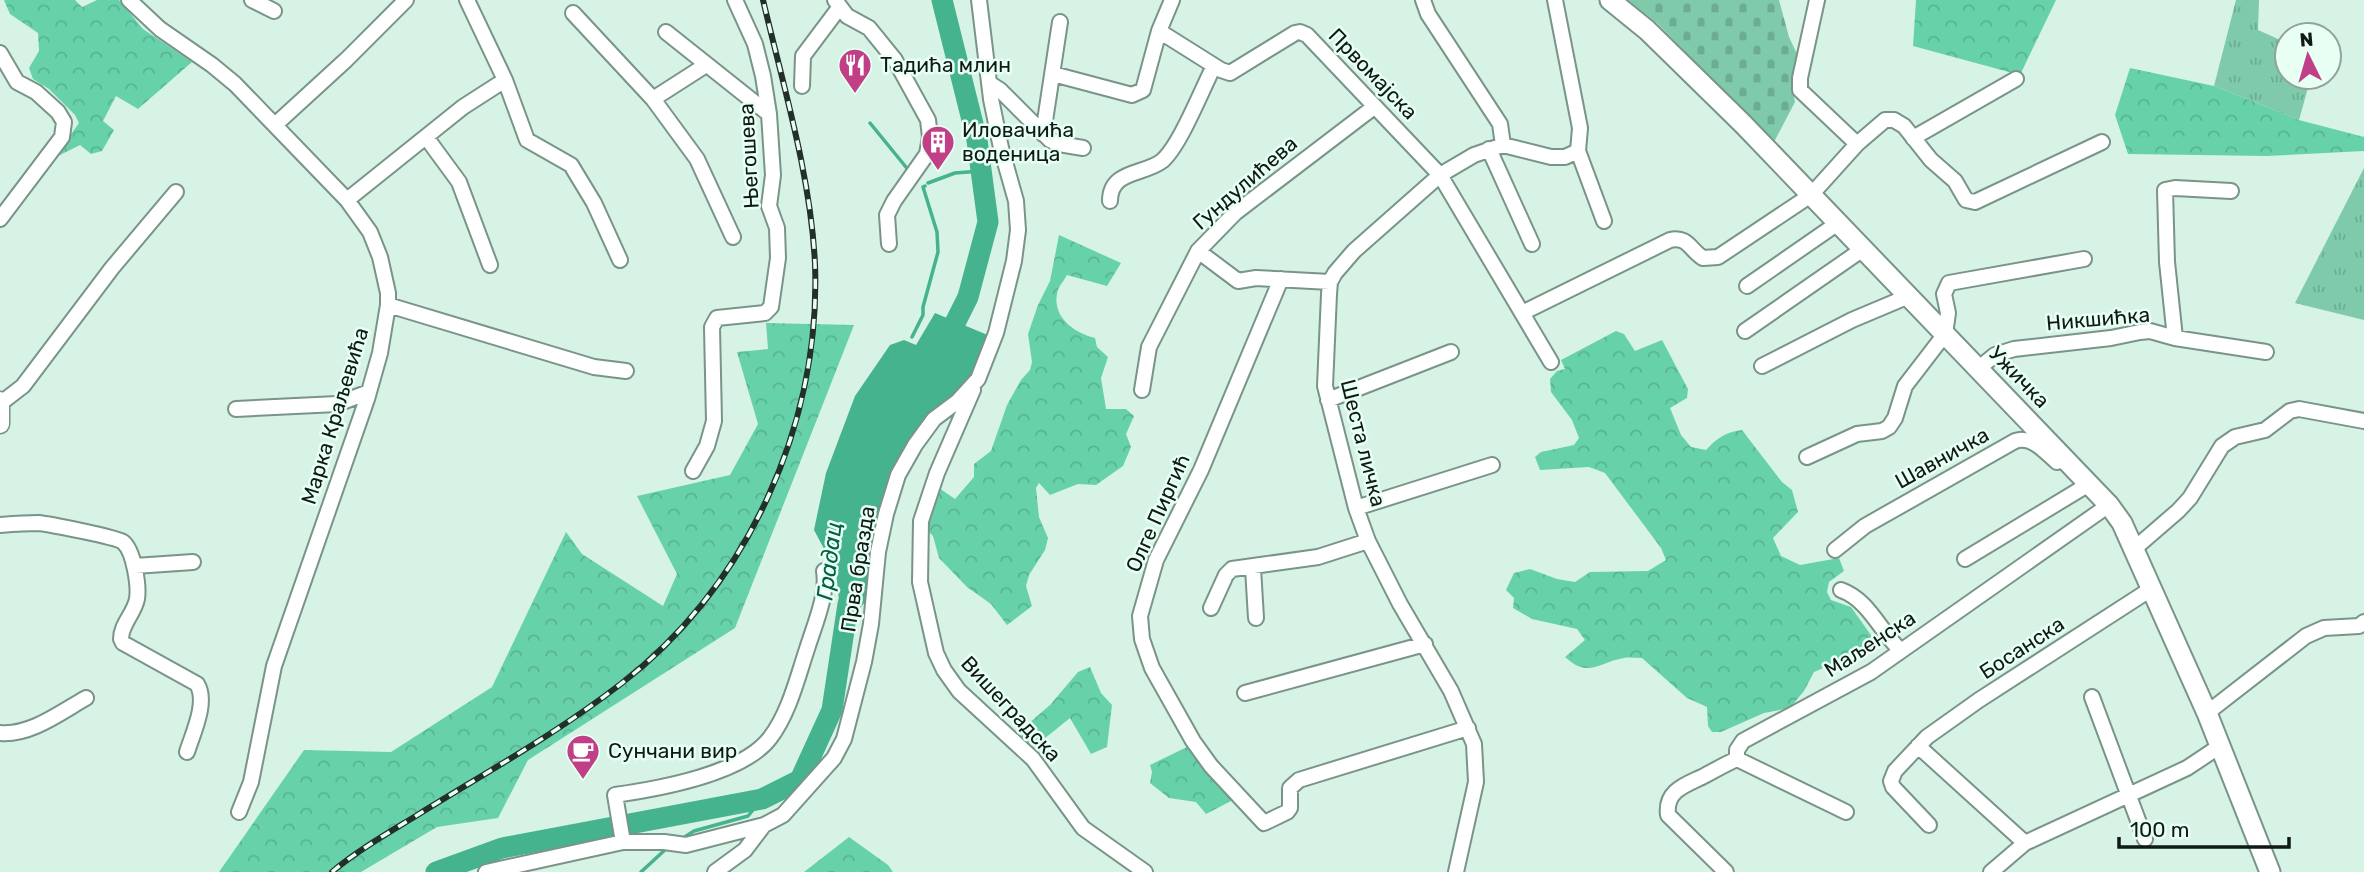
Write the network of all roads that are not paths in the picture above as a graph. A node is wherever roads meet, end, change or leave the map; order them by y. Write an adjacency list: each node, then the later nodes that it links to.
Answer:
1 (130, 0): 29 (street, Марка Краљевића)
2 (252, 0): 13 (street)
3 (406, 0): 29 (street)
4 (467, 0): 23 (street)
5 (735, 0): 28 (street, Његошева)
6 (979, 0): 24 (street, Прва бразда)
7 (1172, 0): 16 (street)
8 (1423, 0): 35 (street)
9 (1555, 0): 38 (street)
10 (1610, 0): 42 (main road, Ужичка)
11 (1817, 0): 34 (street)
12 (837, 4): 25 (street); 49 (street)
13 (274, 11)
14 (573, 13): 26 (street)
15 (1060, 22): 21 (street)
16 (1159, 31): 20 (street); 21 (street)
17 (666, 32): 19 (street)
18 (0, 53): 45 (street)
19 (706, 65): 26 (street); 28 (street)
20 (1214, 66): 27 (street, Првомајска); 44 (street)
21 (1053, 74): 30 (street)
22 (2016, 79): 32 (street)
23 (505, 80): 31 (street); 54 (street)
24 (989, 83): 30 (street); 71 (street, Прва бразда)
25 (802, 86)
26 (653, 99): 48 (street)
27 (1374, 107): 39 (street, Првомајска); 52 (street, Гундулићева)
28 (769, 114): 82 (street, Његошева)
29 (276, 124): 43 (street, Марка Краљевића)
30 (1043, 134): 36 (street)
31 (426, 137): 43 (street); 55 (street)
32 (1913, 138): 33 (street); 34 (street)
33 (2102, 142)
34 (1857, 144): 42 (street)
35 (1503, 145): 37 (street); 38 (street)
36 (1083, 148)
37 (1489, 149): 39 (street); 50 (street)
38 (1578, 151): 46 (street)
39 (1440, 175): 57 (street); 61 (street, Првомајска)
40 (2231, 191): 64 (street)
41 (176, 192): 75 (street)
42 (1811, 195): 47 (main road, Ужичка); 61 (street)
43 (347, 200): 60 (street, Марка Краљевића)
44 (1110, 201)
45 (0, 219)
46 (1604, 221)
47 (1838, 223): 51 (main road, Ужичка); 58 (street)
48 (733, 237)
49 (889, 244)
50 (1532, 244)
51 (1863, 249): 59 (main road, Ужичка); 62 (street)
52 (1198, 251): 56 (street); 72 (street, Гундулићева)
53 (2084, 259): 63 (street)
54 (620, 260)
55 (490, 265)
56 (1281, 279): 57 (street); 106 (street, Олге Пиргић)
57 (1330, 282): 74 (street, Шеста личка)
58 (1747, 286)
59 (1909, 296): 63 (main road, Ужичка); 68 (street)
60 (388, 305): 70 (street); 73 (street, Марка Краљевића)
61 (1522, 313): 67 (street, Првомајска)
62 (1745, 331)
63 (1945, 334): 69 (main road, Ужичка); 79 (street)
64 (2175, 338): 66 (street, Никшићка); 69 (street, Никшићка)
65 (1451, 352): 74 (street)
66 (2266, 352)
67 (1550, 362)
68 (1762, 366)
69 (1979, 368): 81 (main road, Ужичка)
70 (626, 371)
71 (978, 379): 115 (street, Прва бразда); 124 (street, Вишеградска)
72 (1142, 390)
73 (369, 392): 76 (street); 113 (street, Марка Краљевића)
74 (1328, 400): 85 (street, Шеста личка)
75 (1, 402): 78 (street)
76 (236, 409)
77 (2364, 421): 88 (street)
78 (0, 424)
79 (1807, 457)
80 (1492, 465): 85 (street)
81 (2072, 465): 83 (main road, Ужичка); 89 (street, Шавничка)
82 (693, 471)
83 (2089, 484): 84 (main road, Ужичка); 90 (street)
84 (2109, 505): 88 (main road, Ужичка); 101 (street, Маљенска)
85 (1356, 508): 87 (street, Шеста личка)
86 (0, 525): 92 (street)
87 (1368, 541): 93 (street); 100 (street, Шеста личка)
88 (2134, 549): 95 (main road, Ужичка)
89 (1835, 550)
90 (1965, 559)
91 (193, 562): 92 (street)
92 (135, 566): 110 (street)
93 (1253, 568): 97 (street); 98 (street)
94 (824, 571): 118 (street)
95 (2151, 589): 105 (main road, Ужичка); 108 (street, Босанска)
96 (1841, 590): 101 (street)
97 (1211, 608)
98 (1256, 618)
99 (2364, 622): 105 (street)
100 (1425, 644): 102 (street); 106 (street, Шеста личка)
101 (1901, 651): 111 (street, Маљенска)
102 (1245, 693)
103 (2092, 697): 112 (street)
104 (86, 698): 107 (street)
105 (2207, 713): 109 (main road, Ужичка)
106 (1468, 728): 125 (street, Шеста личка)
107 (0, 733)
108 (1918, 746): 116 (street, Босанска); 120 (street)
109 (2220, 746): 112 (street); 128 (main road, Ужичка)
110 (187, 751)
111 (1737, 759): 114 (street); 126 (street, Маљенска)
112 (2130, 794): 119 (street); 120 (street)
113 (239, 812)
114 (1846, 812)
115 (764, 825): 117 (street, Прва бразда); 121 (street)
116 (1929, 825)
117 (723, 835): 118 (street, Прва бразда); 121 (street)
118 (622, 838): 122 (street, Прва бразда)
119 (2145, 838)
120 (2025, 843): 127 (street)
121 (735, 858): 123 (street)
122 (486, 872)
123 (715, 872)
124 (1145, 872)
125 (1455, 872)
126 (1726, 872)
127 (1991, 872)
128 (2270, 872)

